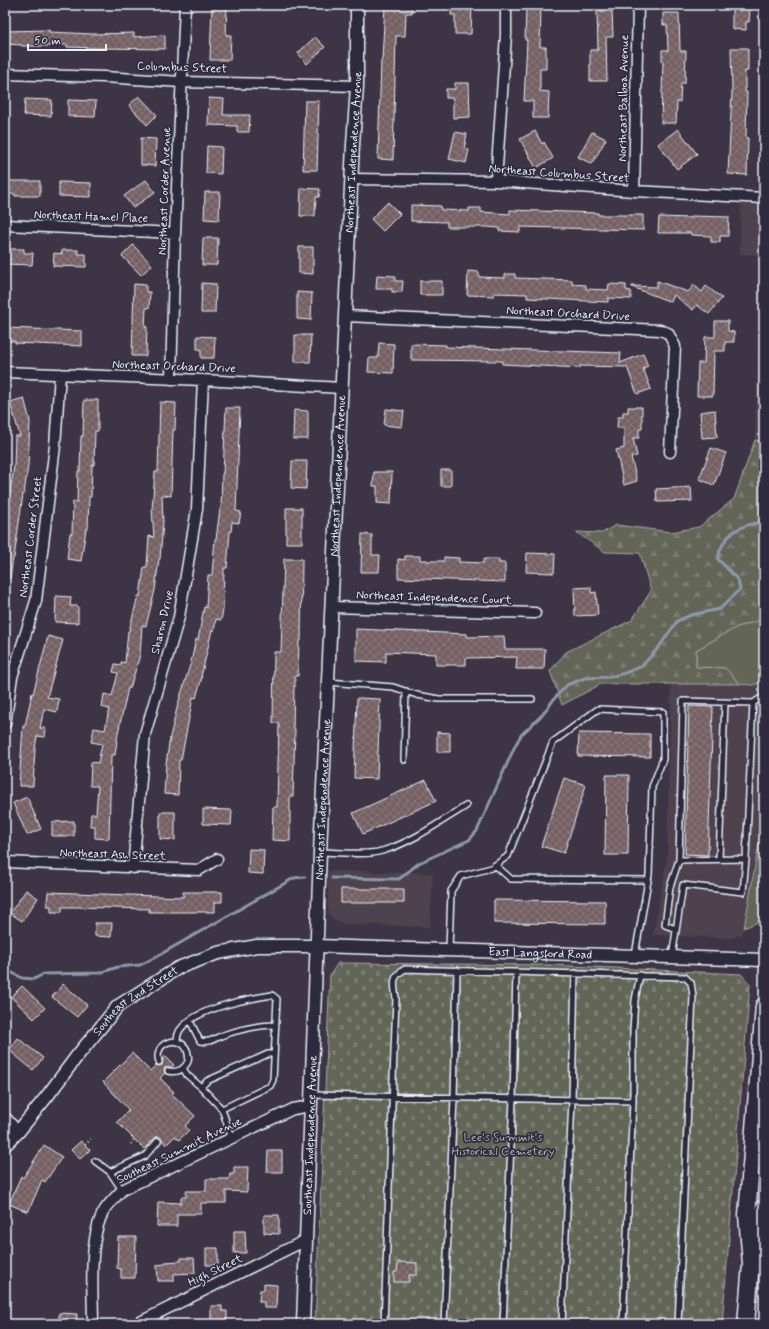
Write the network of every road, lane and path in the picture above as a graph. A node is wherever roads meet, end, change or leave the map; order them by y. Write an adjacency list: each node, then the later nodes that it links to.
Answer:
1 (185, 5): 6 (street, Northeast Corder Avenue)
2 (357, 5): 7 (street, Northeast Independence Avenue)
3 (506, 5): 9 (street)
4 (638, 5): 10 (street, Northeast Balboa Avenue)
5 (5, 74): 6 (street, Columbus Street)
6 (181, 82): 7 (street, Columbus Street); 13 (street, Northeast Corder Avenue)
7 (357, 86): 8 (street, Northeast Independence Avenue)
8 (352, 179): 9 (street, Northeast Columbus Street); 14 (street, Northeast Independence Avenue)
9 (496, 181): 10 (street, Northeast Columbus Street)
10 (634, 191): 11 (street, Northeast Columbus Street)
11 (764, 198)
12 (5, 225): 13 (street, Northeast Hamel Place)
13 (175, 233): 17 (street, Northeast Corder Avenue)
14 (345, 316): 19 (street, Northeast Independence Avenue); 20 (street, Northeast Orchard Drive)
15 (5, 372): 16 (street, Northeast Orchard Drive)
16 (60, 374): 17 (street, Northeast Orchard Drive); 29 (street, Northeast Corder Street)
17 (171, 379): 18 (street, Northeast Orchard Drive)
18 (203, 380): 19 (street, Northeast Orchard Drive); 39 (street, Sharon Drive)
19 (342, 388): 21 (street, Northeast Independence Avenue)
20 (670, 452)
21 (332, 607): 22 (street, Northeast Independence Court); 23 (street, Northeast Independence Avenue)
22 (535, 613)
23 (328, 682): 24 (lane); 32 (street, Northeast Independence Avenue)
24 (406, 691): 26 (lane); 30 (lane)
25 (764, 696): 28 (lane)
26 (532, 699)
27 (725, 702): 28 (lane); 34 (lane); 36 (lane)
28 (753, 703): 35 (lane)
29 (5, 724)
30 (404, 760)
31 (466, 806): 32 (lane)
32 (320, 852): 42 (street, Northeast Independence Avenue)
33 (217, 859): 39 (street, Northeast Ash Street)
34 (719, 859): 35 (lane); 36 (lane)
35 (746, 859): 41 (lane)
36 (679, 860): 41 (lane)
37 (5, 862): 39 (street, Northeast Ash Street)
38 (495, 865): 40 (lane); 40 (lane); 43 (lane)
39 (133, 868)
40 (648, 880): 44 (lane)
41 (676, 929): 45 (lane)
42 (317, 946): 43 (street, East Langsford Road); 63 (street, Southeast Independence Avenue); 68 (street, Southeast 2nd Street)
43 (449, 950): 44 (street, East Langsford Road)
44 (635, 955): 45 (street, East Langsford Road)
45 (672, 957): 46 (street, East Langsford Road)
46 (764, 960)
47 (457, 970): 48 (lane); 60 (lane); 61 (lane)
48 (516, 972): 49 (lane); 62 (lane)
49 (575, 973): 50 (lane); 64 (lane)
50 (640, 975): 65 (lane); 90 (lane)
51 (764, 1006): 81 (main road)
52 (190, 1021): 53 (lane); 53 (lane); 54 (lane)
53 (275, 1025): 55 (lane)
54 (176, 1042): 56 (lane); 57 (lane)
55 (274, 1054): 59 (lane); 66 (lane)
56 (159, 1062)
57 (183, 1068): 58 (lane); 59 (lane)
58 (168, 1071)
59 (201, 1087): 66 (lane)
60 (393, 1096): 61 (lane); 63 (lane); 85 (lane)
61 (454, 1098): 62 (lane); 86 (lane)
62 (512, 1099): 64 (lane); 87 (lane)
63 (311, 1100): 70 (street, Southeast Summit Avenue); 80 (street, Southeast Independence Avenue)
64 (572, 1100): 65 (lane); 88 (lane)
65 (633, 1101): 89 (lane)
66 (222, 1109): 70 (lane)
67 (5, 1117): 68 (street)
68 (18, 1132): 74 (street, Southeast 2nd Street)
69 (91, 1139): 75 (path)
70 (232, 1139): 78 (street, Southeast Summit Avenue)
71 (134, 1140): 73 (path)
72 (158, 1141): 77 (lane)
73 (131, 1144)
74 (5, 1145)
75 (86, 1145)
76 (95, 1161): 77 (lane)
77 (110, 1172): 78 (lane)
78 (122, 1190): 82 (street, Southeast Summit Avenue)
79 (764, 1208): 81 (main road)
80 (306, 1240): 83 (street, High Street); 84 (street, Southeast Independence Avenue)
81 (751, 1264): 91 (main road)
82 (93, 1324)
83 (136, 1324)
84 (303, 1324)
85 (384, 1324)
86 (444, 1324)
87 (503, 1324)
88 (562, 1324)
89 (623, 1324)
90 (678, 1324)
91 (746, 1324)

